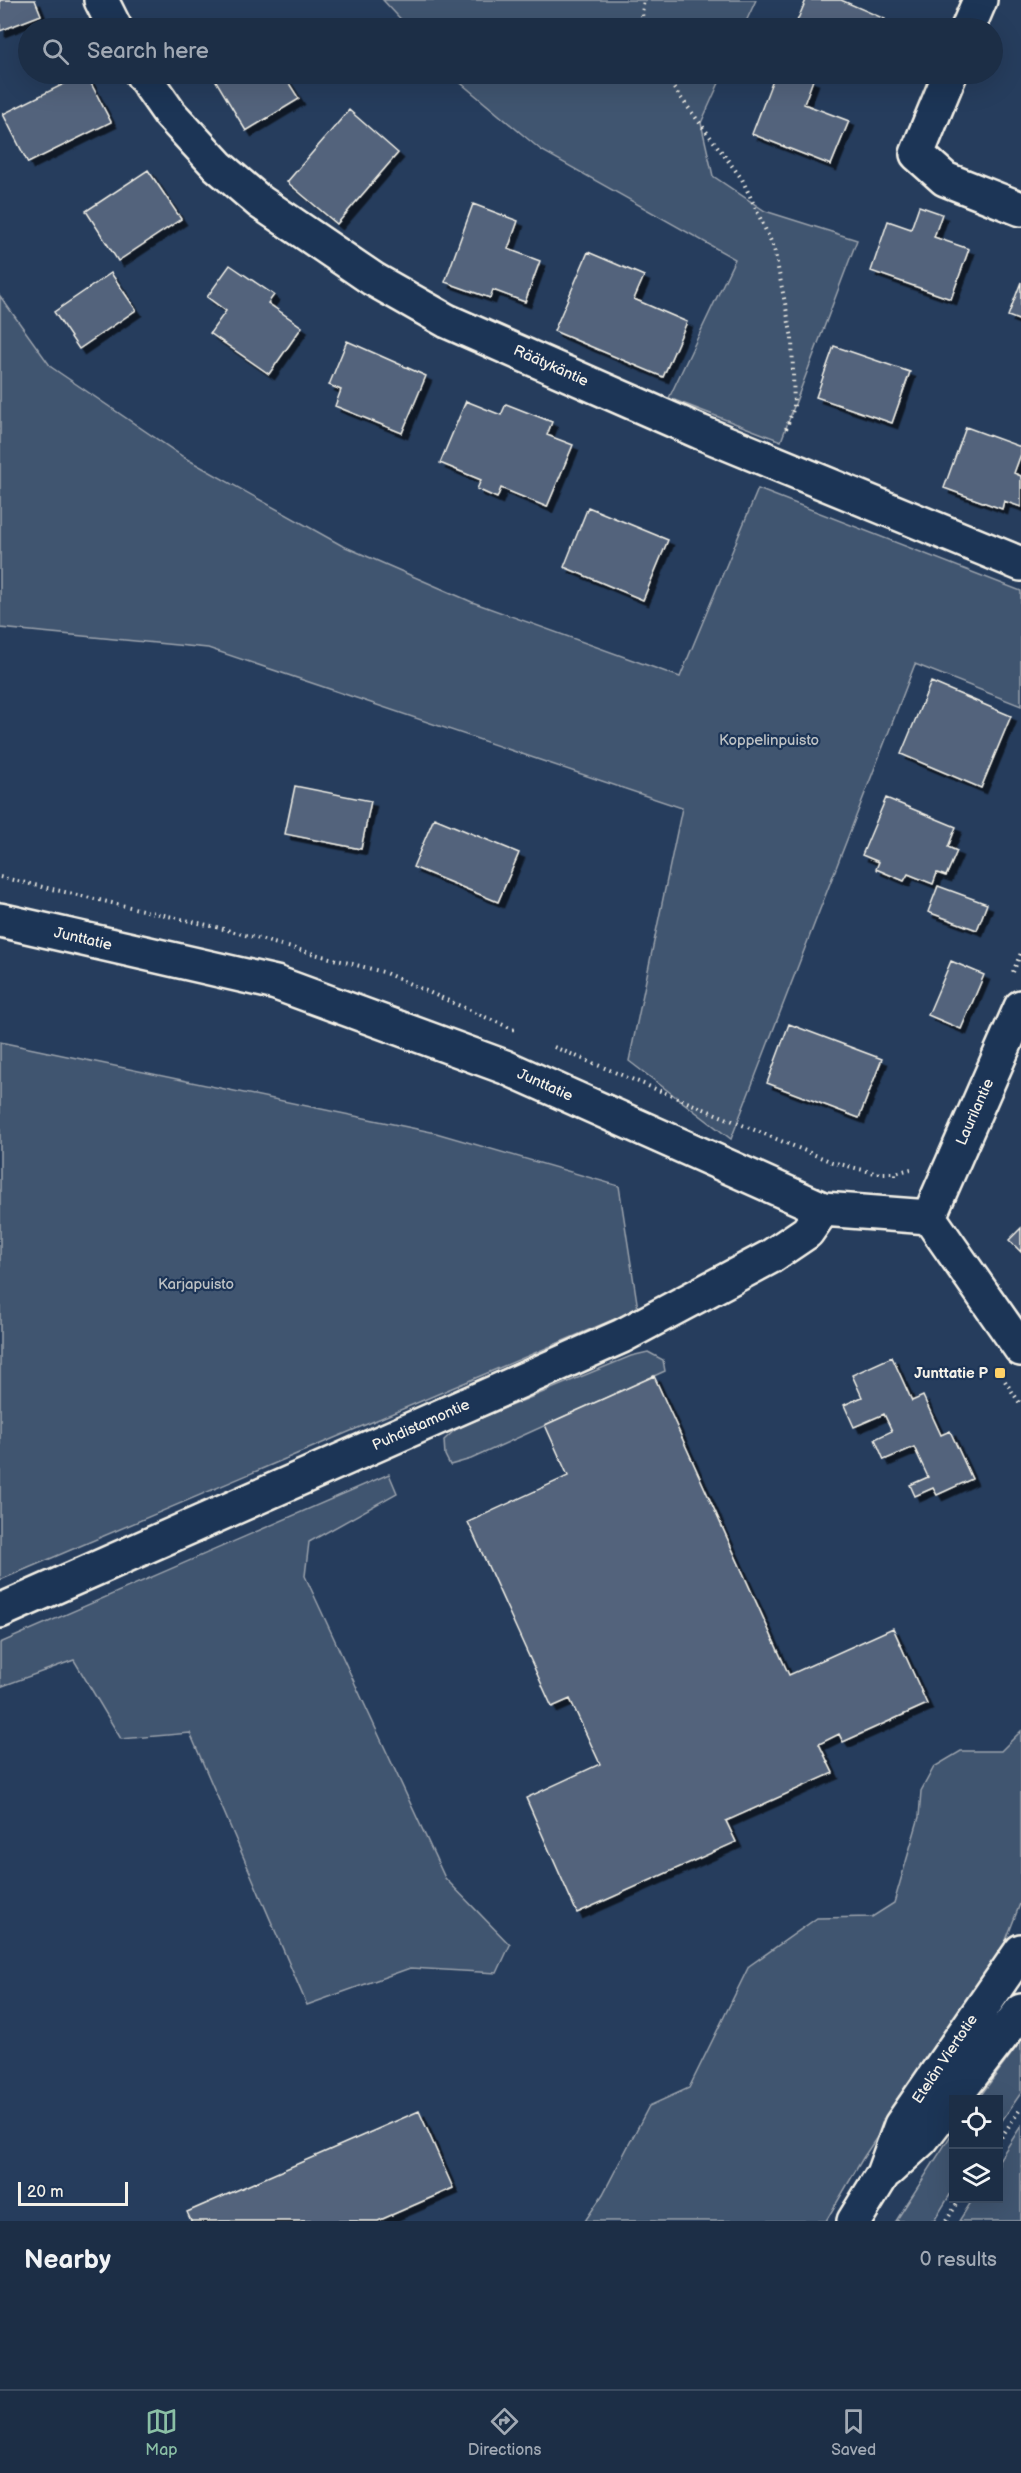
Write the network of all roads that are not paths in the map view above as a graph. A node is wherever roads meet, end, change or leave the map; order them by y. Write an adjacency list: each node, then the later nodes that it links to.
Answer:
1 (101, 0): 3 (street)
2 (980, 0): 4 (street)
3 (110, 18)
4 (972, 18)
5 (149, 84): 8 (street, Räätykäntie)
6 (946, 84): 7 (street)
7 (1021, 209)
8 (1021, 564)
9 (0, 920): 11 (street, Junttatie)
10 (1021, 1007): 12 (street, Laurilantie)
11 (823, 1209): 12 (street, Junttatie); 14 (street, Puhdistamontie)
12 (929, 1217): 13 (street)
13 (1021, 1349)
14 (0, 1611)
15 (1021, 1951): 17 (street, Etelän Viertotie)
16 (1021, 2011): 17 (street, Etelän Viertotie)
17 (883, 2174): 18 (street, Etelän Viertotie)
18 (854, 2221)

